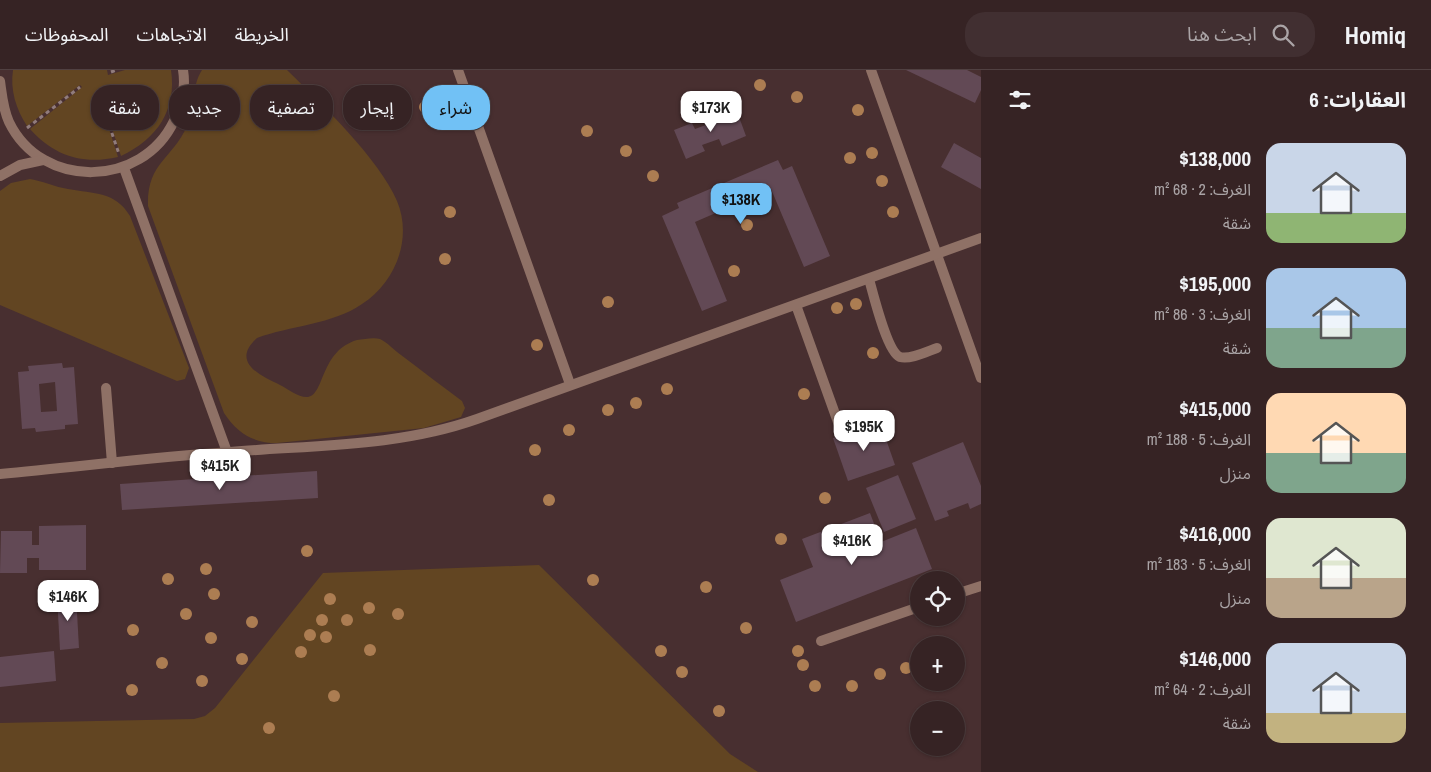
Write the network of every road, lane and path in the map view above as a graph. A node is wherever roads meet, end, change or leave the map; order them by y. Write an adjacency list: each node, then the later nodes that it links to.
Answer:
1 (2, 70): 7 (lane)
2 (116, 70): 6 (path)
3 (183, 70): 13 (lane)
4 (458, 70): 21 (lane)
5 (871, 70): 16 (lane)
6 (111, 72)
7 (0, 81): 9 (lane)
8 (80, 87): 11 (path)
9 (2, 110): 11 (lane)
10 (111, 130): 13 (path)
11 (17, 136): 12 (lane)
12 (43, 160): 13 (lane); 14 (lane)
13 (124, 168): 24 (lane)
14 (0, 176)
15 (981, 238): 16 (lane)
16 (937, 254): 17 (lane); 20 (lane)
17 (868, 279): 18 (lane); 19 (lane)
18 (796, 305): 21 (lane); 23 (lane)
19 (937, 348)
20 (981, 378)
21 (570, 384): 24 (lane)
22 (106, 388): 25 (lane)
23 (839, 425)
24 (227, 452): 25 (lane)
25 (112, 463): 26 (lane)
26 (0, 474)
27 (981, 586): 28 (lane)
28 (965, 591)
29 (910, 610): 30 (lane)
30 (821, 641)

